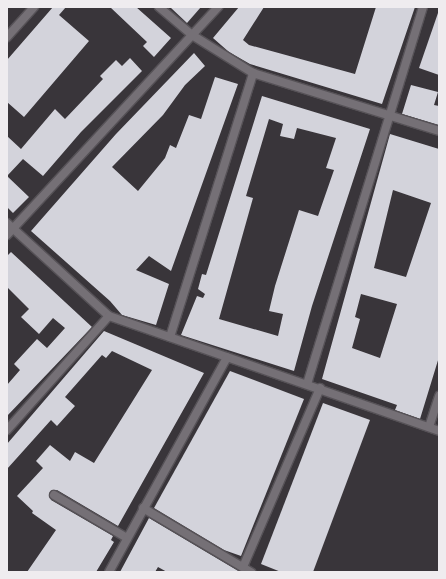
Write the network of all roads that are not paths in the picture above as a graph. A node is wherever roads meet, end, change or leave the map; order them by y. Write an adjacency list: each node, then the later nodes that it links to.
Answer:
1 (34, 7): 6 (street)
2 (159, 7): 5 (street)
3 (218, 7): 5 (street)
4 (423, 7): 8 (street)
5 (192, 35): 7 (street); 10 (street)
6 (7, 37)
7 (253, 73): 8 (street); 13 (street)
8 (389, 114): 9 (street); 15 (street)
9 (439, 131)
10 (10, 226): 11 (street); 12 (street)
11 (7, 235)
12 (108, 316): 13 (street); 19 (street)
13 (170, 337): 14 (street)
14 (227, 357): 15 (street); 22 (street)
15 (307, 384): 16 (street)
16 (320, 388): 18 (street); 24 (street)
17 (439, 396): 18 (street)
18 (429, 427): 20 (street)
19 (7, 430)
20 (439, 431)
21 (54, 495): 23 (street)
22 (143, 508): 23 (street); 24 (street)
23 (127, 538): 25 (street)
24 (243, 567): 26 (street)
25 (110, 572)
26 (251, 572)

